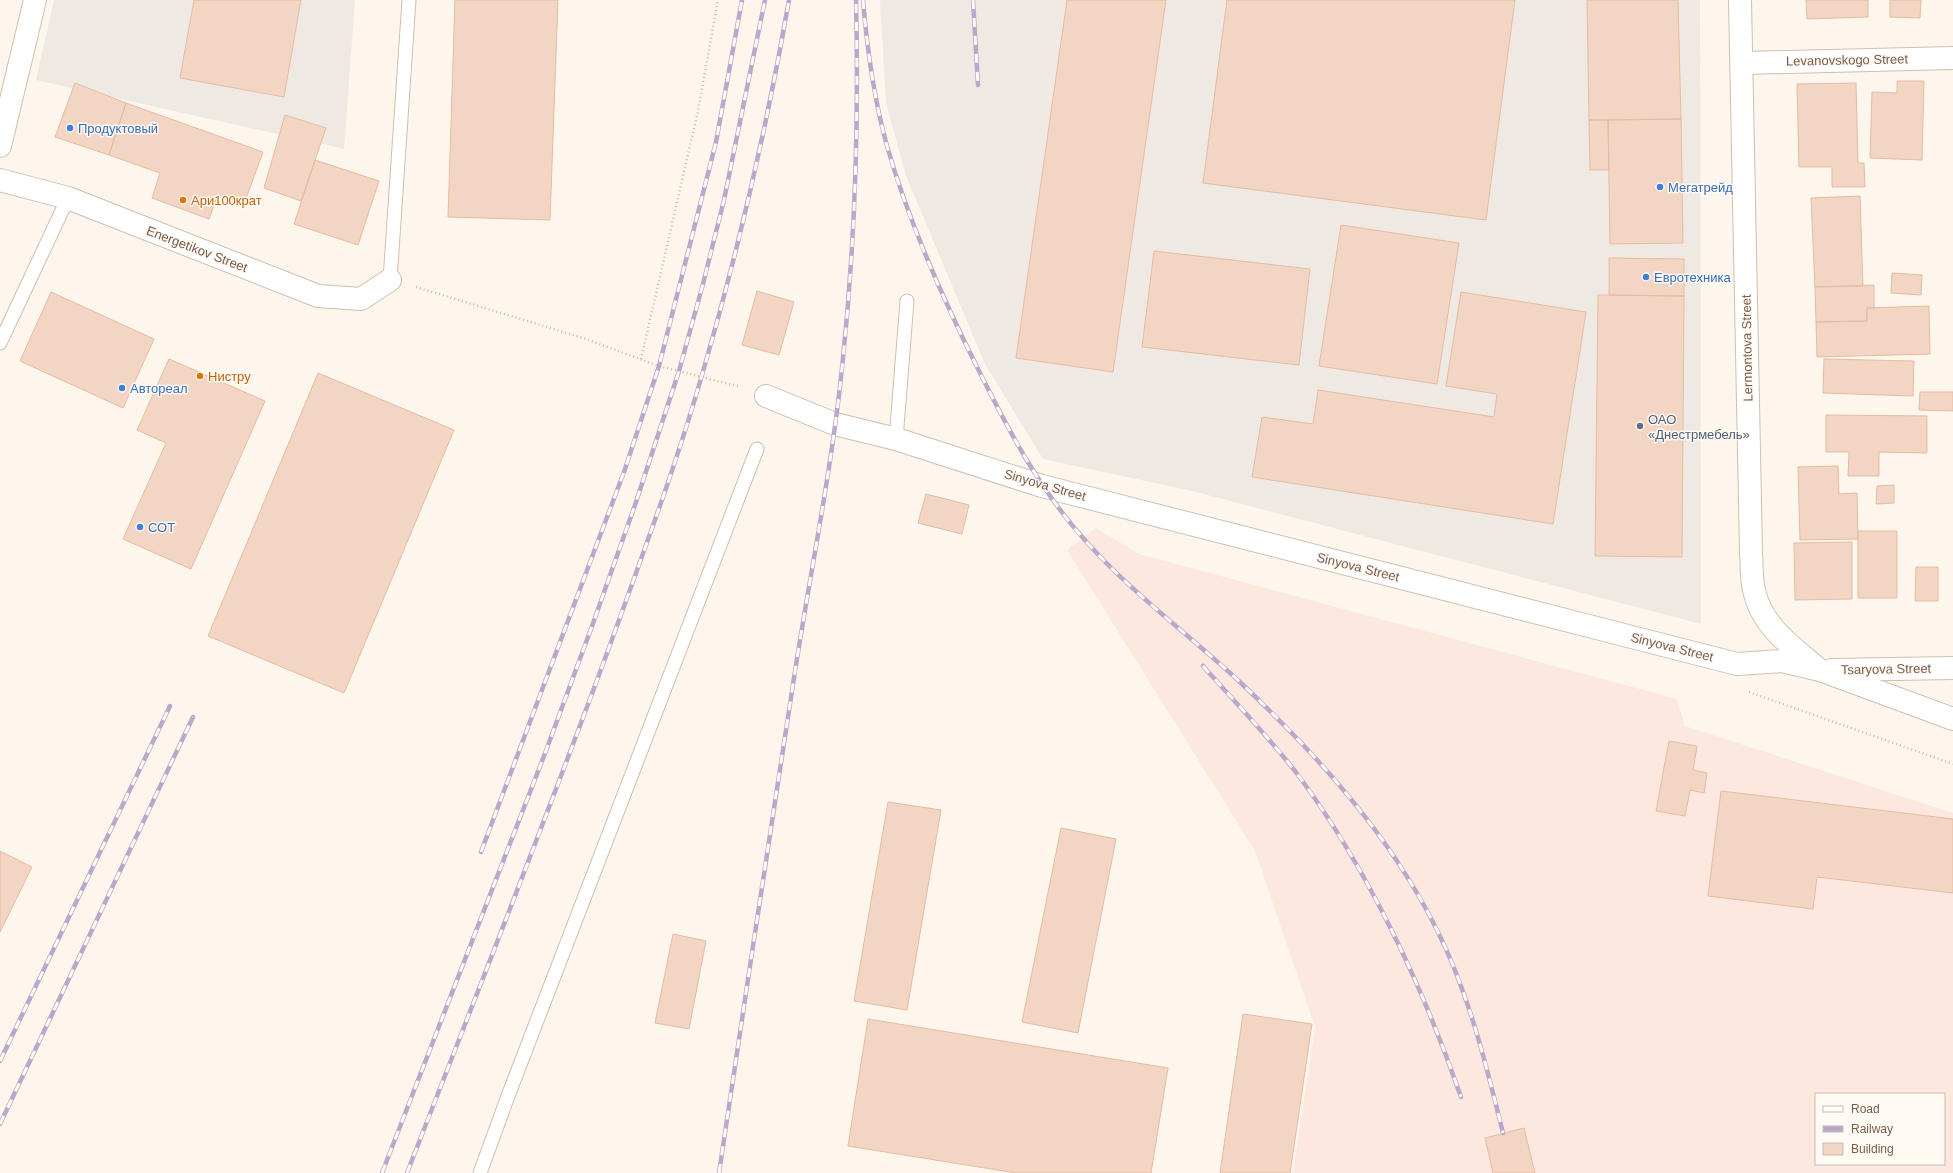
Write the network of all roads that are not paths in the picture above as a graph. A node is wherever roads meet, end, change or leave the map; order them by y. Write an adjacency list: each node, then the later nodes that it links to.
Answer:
1 (35, 0): 6 (street)
2 (409, 0): 9 (lane)
3 (1740, 0): 5 (street, Lermontova Street)
4 (1953, 58): 5 (street, Levanovskogo Street)
5 (1742, 63): 16 (street, Lermontova Street)
6 (0, 146)
7 (0, 180): 8 (street, Energetikov Street)
8 (68, 198): 9 (street, Energetikov Street); 11 (lane)
9 (390, 280)
10 (907, 301): 13 (lane)
11 (0, 343)
12 (766, 396): 13 (street, Sinyova Street)
13 (896, 440): 16 (street, Sinyova Street)
14 (757, 449): 18 (lane)
15 (1953, 668): 16 (street, Tsaryova Street)
16 (1820, 670): 17 (street, Sinyova Street)
17 (1953, 720)
18 (480, 1173)

